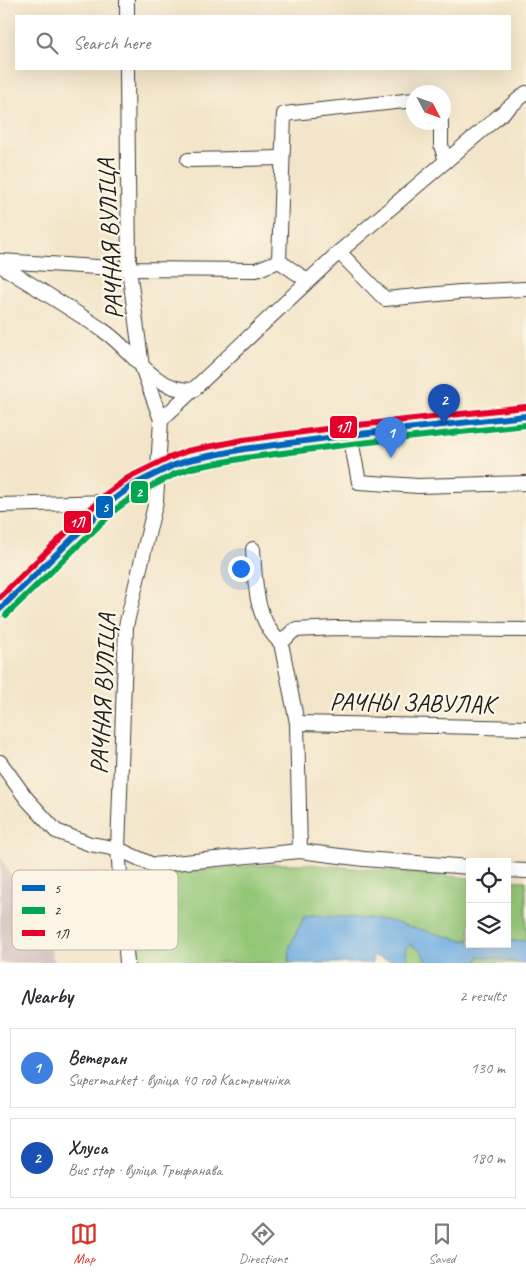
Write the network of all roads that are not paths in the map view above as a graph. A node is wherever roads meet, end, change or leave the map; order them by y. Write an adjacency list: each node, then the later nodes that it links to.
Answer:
1 (127, 0): 2 (street)
2 (127, 15)
3 (127, 70): 14 (street, РАЧНАЯ ВУЛІЦА)
4 (526, 93): 9 (street)
5 (406, 101): 7 (street)
6 (441, 130): 9 (street)
7 (282, 158): 8 (street); 11 (street)
8 (188, 160)
9 (446, 161): 10 (street)
10 (339, 252): 15 (street); 16 (street)
11 (280, 261): 14 (street); 15 (street)
12 (0, 262): 14 (street)
13 (0, 265): 17 (street)
14 (129, 269): 17 (street, РАЧНАЯ ВУЛІЦА)
15 (308, 281): 18 (street)
16 (526, 289)
17 (142, 368): 18 (street); 20 (street, РАЧНАЯ ВУЛІЦА)
18 (194, 390): 20 (street)
19 (526, 416): 21 (street)
20 (161, 420): 22 (street, РАЧНАЯ ВУЛІЦА)
21 (350, 435): 22 (street); 23 (street)
22 (158, 472): 24 (street); 33 (street, РАЧНАЯ ВУЛІЦА)
23 (526, 483)
24 (110, 502): 25 (street); 27 (street)
25 (0, 505)
26 (253, 550): 29 (street)
27 (0, 609)
28 (526, 630): 29 (street)
29 (281, 643): 30 (street)
30 (296, 723): 31 (street, РАЧНЫ ЗАВУЛАК); 34 (street)
31 (526, 728)
32 (0, 762): 33 (street)
33 (118, 849): 34 (street); 36 (street, РАЧНАЯ ВУЛІЦА)
34 (300, 852): 35 (street)
35 (466, 867)
36 (120, 870)
37 (511, 870): 38 (street)
38 (526, 870)
39 (126, 950): 40 (street, РАЧНАЯ ВУЛІЦА)
40 (127, 963)

